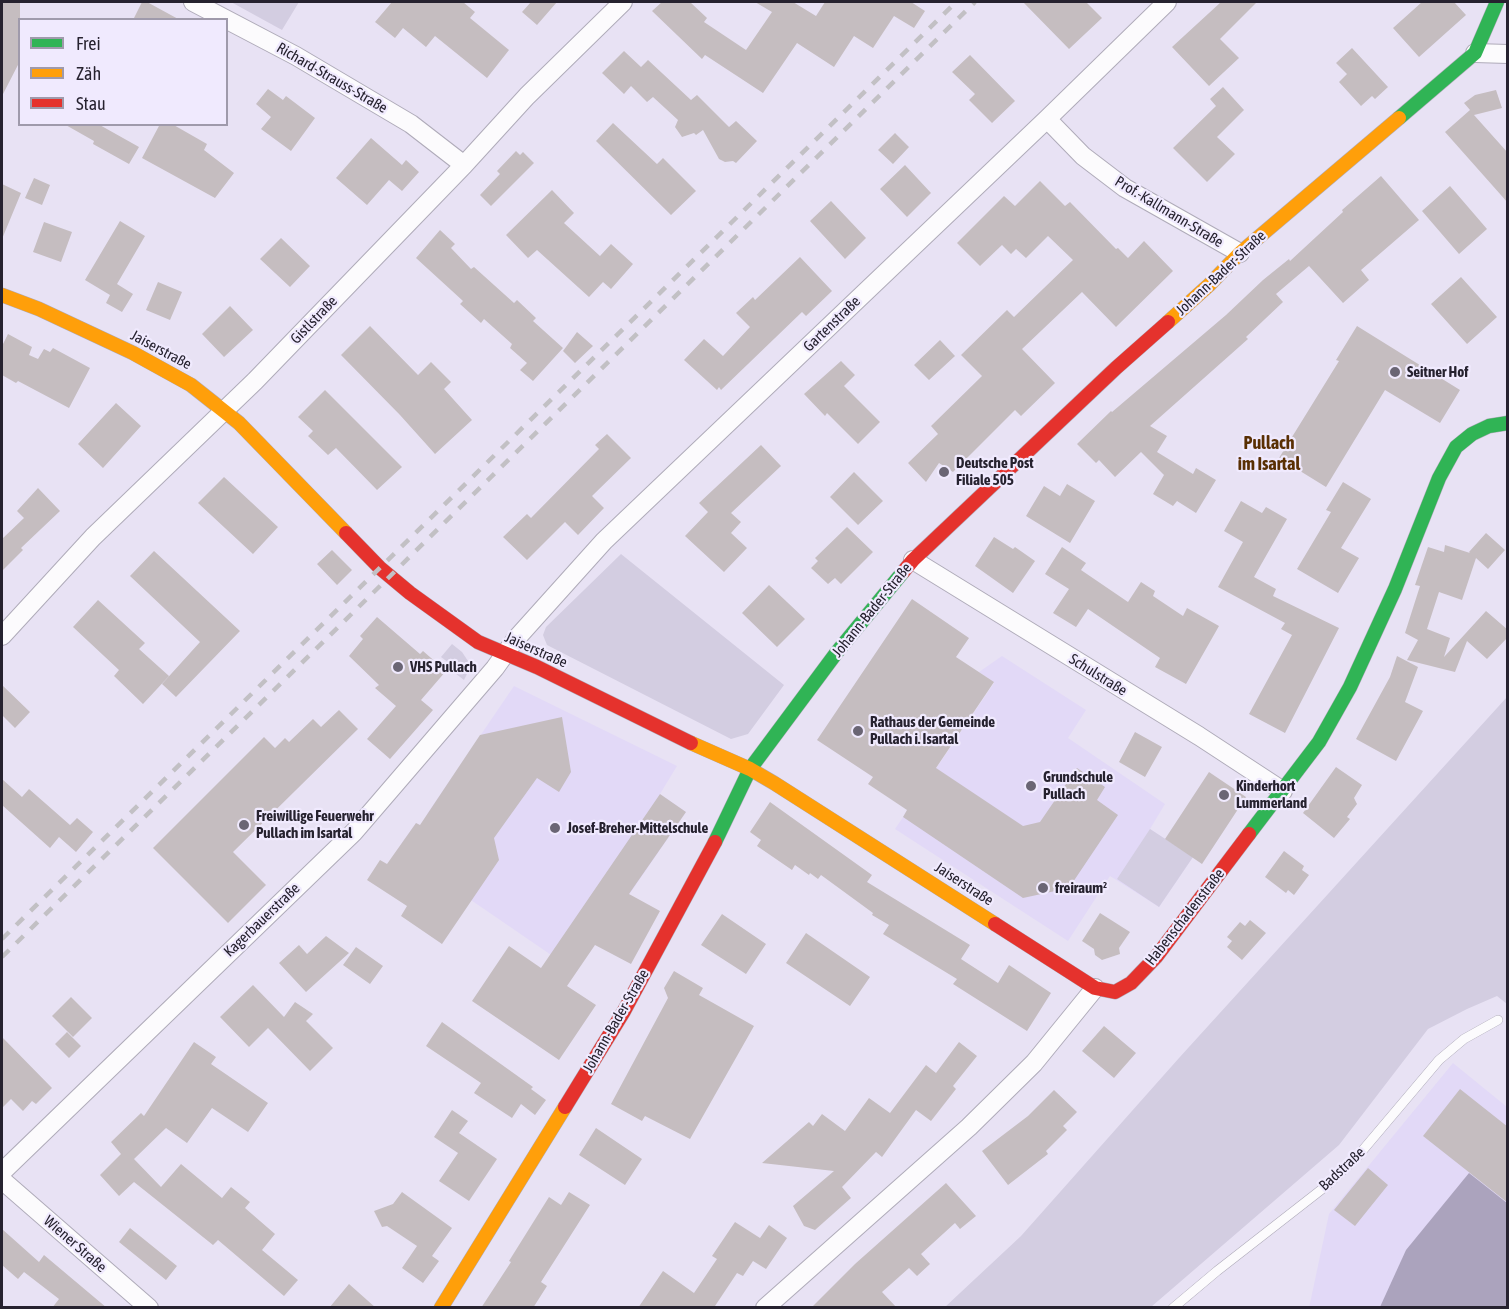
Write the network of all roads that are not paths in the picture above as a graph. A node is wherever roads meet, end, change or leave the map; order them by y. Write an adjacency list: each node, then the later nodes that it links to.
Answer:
1 (193, 2): 5 (street, Richard-Strauss-Straße)
2 (623, 2): 10 (street, Gistlstraße)
3 (1167, 2): 9 (street, Gartenstraße)
4 (1497, 2): 7 (street, Johann-Bader-Straße)
5 (224, 18)
6 (228, 20): 10 (street, Richard-Strauss-Straße)
7 (1475, 53): 8 (street); 11 (street, Johann-Bader-Straße)
8 (1508, 54)
9 (1047, 119): 11 (street, Prof.-Kallmann-Straße); 17 (street, Gartenstraße)
10 (464, 165): 13 (street, Gistlstraße)
11 (1240, 253): 15 (street, Johann-Bader-Straße)
12 (2, 295): 13 (street, Jaiserstraße)
13 (225, 411): 16 (street, Gistlstraße); 17 (street, Jaiserstraße)
14 (1508, 423): 19 (street, Habenschadenstraße)
15 (913, 560): 18 (street, Johann-Bader-Straße); 19 (street, Schulstraße)
16 (2, 636)
17 (506, 654): 18 (street, Jaiserstraße); 22 (street, Kagerbauerstraße)
18 (750, 769): 20 (street, Jaiserstraße); 25 (street, Johann-Bader-Straße)
19 (1283, 791): 20 (street, Habenschadenstraße)
20 (1095, 988): 26 (street)
21 (1498, 1020): 27 (lane, Badstraße)
22 (2, 1172)
23 (2, 1180): 24 (street, Wiener Straße)
24 (149, 1308)
25 (441, 1308)
26 (765, 1308)
27 (1173, 1308)

